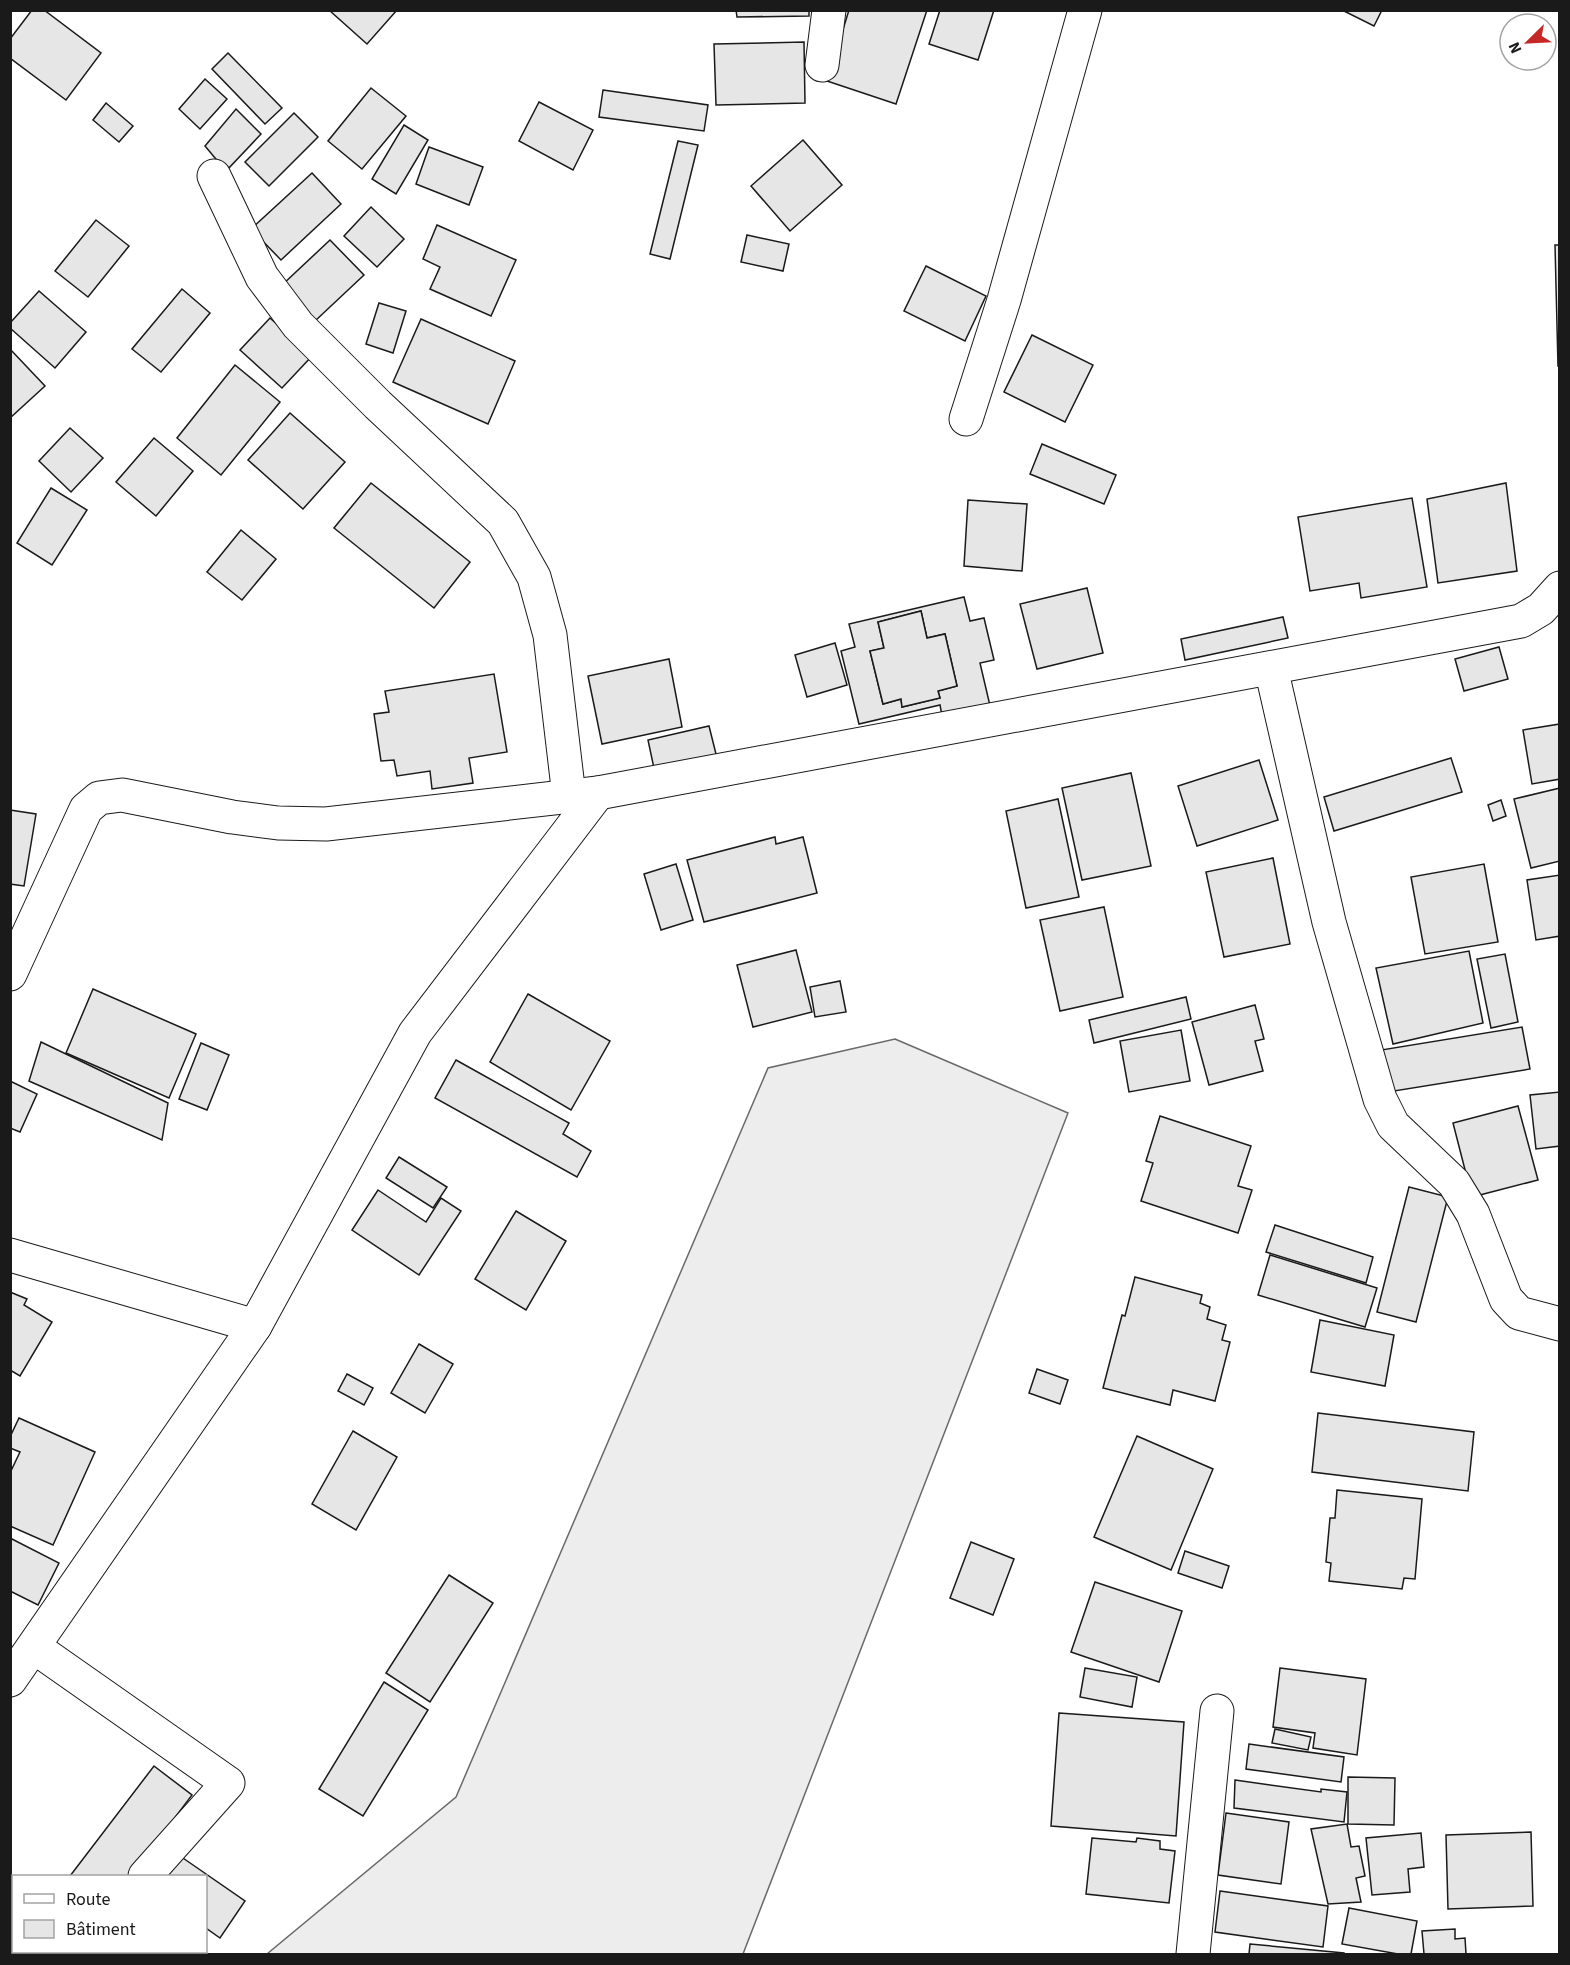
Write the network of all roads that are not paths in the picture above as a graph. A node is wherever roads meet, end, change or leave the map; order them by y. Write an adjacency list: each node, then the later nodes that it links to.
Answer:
1 (829, 10): 3 (street)
2 (1085, 10): 5 (street)
3 (822, 64)
4 (214, 176): 8 (street)
5 (966, 419)
6 (1560, 588): 7 (street)
7 (1271, 668): 8 (street); 11 (street)
8 (583, 794): 9 (street); 12 (street)
9 (10, 974)
10 (10, 1255): 12 (street)
11 (1560, 1324)
12 (255, 1326): 13 (street)
13 (34, 1647): 14 (street); 16 (street)
14 (10, 1680)
15 (1217, 1711): 17 (street)
16 (147, 1875)
17 (1193, 1954)

